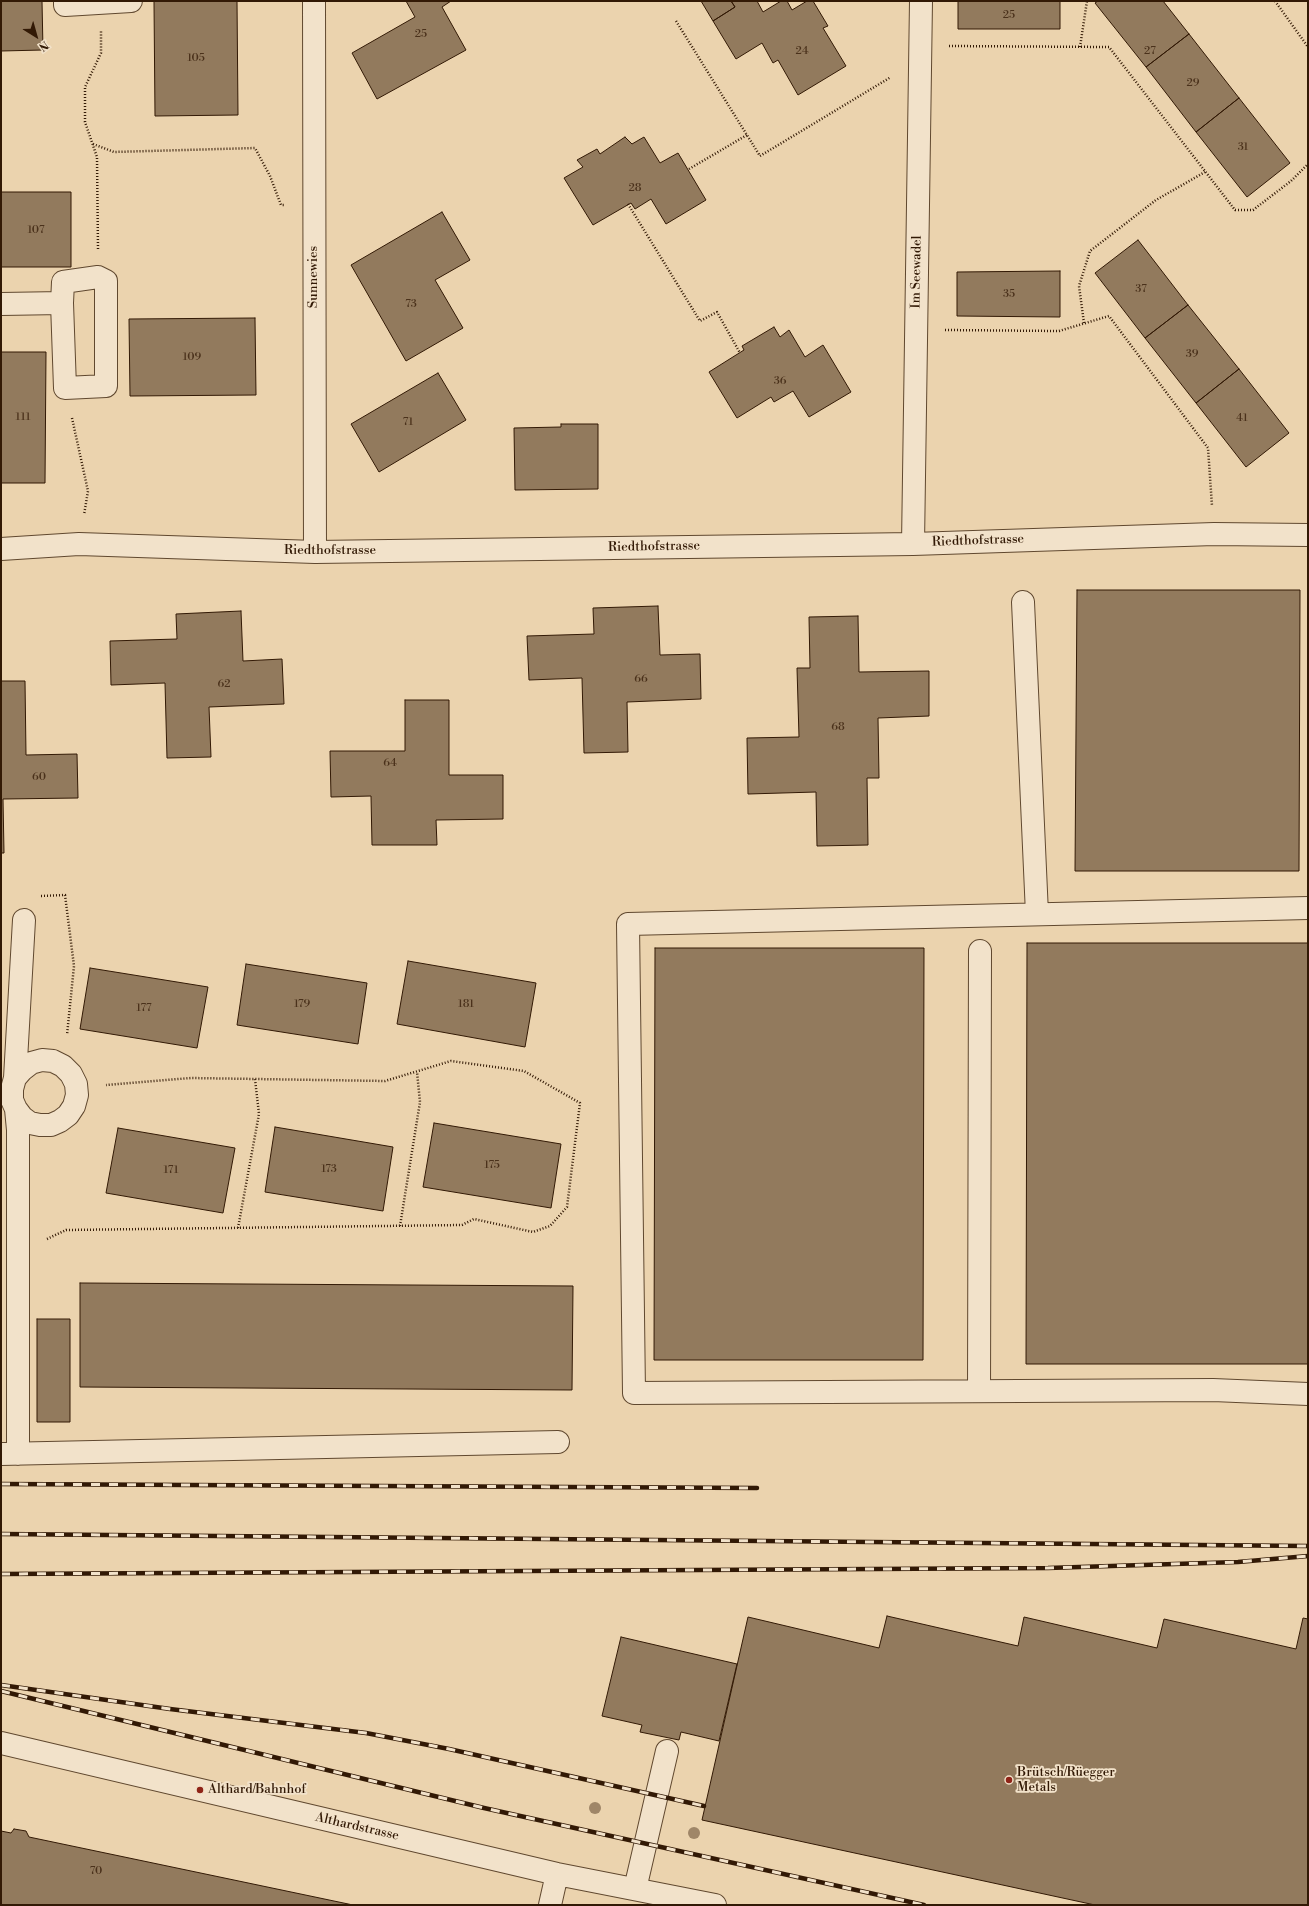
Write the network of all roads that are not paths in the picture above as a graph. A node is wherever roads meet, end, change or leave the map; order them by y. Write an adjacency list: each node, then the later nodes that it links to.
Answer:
1 (65, 1): 2 (street)
2 (131, 1)
3 (314, 1): 10 (street, Sunnewies)
4 (921, 1): 8 (street, Im Seewadel)
5 (62, 303): 5 (street); 6 (street)
6 (1, 304)
7 (1308, 534): 8 (street, Riedthofstrasse)
8 (912, 544): 10 (street, Riedthofstrasse)
9 (1, 549): 10 (street, Riedthofstrasse)
10 (315, 552)
11 (1023, 602): 13 (street)
12 (1308, 908): 13 (street)
13 (1036, 914): 18 (street)
14 (24, 920): 16 (street)
15 (980, 952): 18 (street)
16 (15, 1078): 17 (street); 17 (street)
17 (16, 1109): 21 (street)
18 (979, 1391): 19 (street)
19 (1308, 1394)
20 (558, 1442): 21 (street)
21 (9, 1454)
22 (1, 1743): 24 (street, Althardstrasse)
23 (667, 1751): 25 (street)
24 (557, 1874): 25 (street, Althardstrasse); 26 (street)
25 (635, 1889): 27 (street, Althardstrasse)
26 (550, 1905)
27 (715, 1905)

